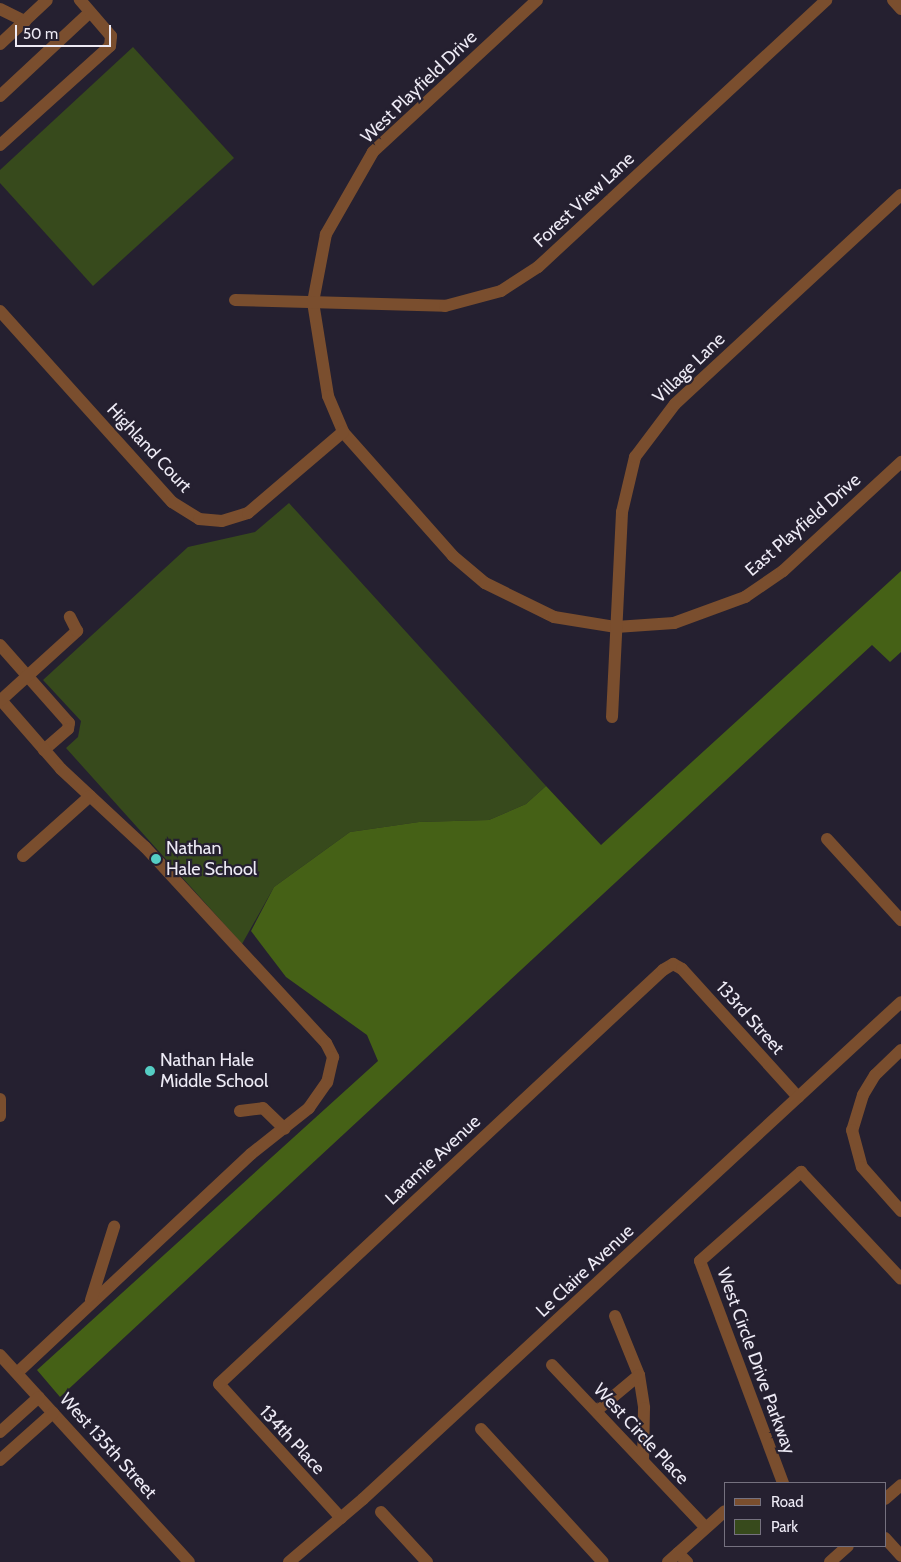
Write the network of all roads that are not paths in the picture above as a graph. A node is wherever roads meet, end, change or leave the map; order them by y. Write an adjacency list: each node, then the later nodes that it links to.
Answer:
1 (47, 0): 9 (street)
2 (80, 0): 8 (street)
3 (536, 0): 15 (street, West Playfield Drive)
4 (826, 0): 15 (street, Forest View Lane)
5 (893, 0): 7 (street)
6 (0, 9): 9 (street)
7 (901, 9)
8 (90, 12): 11 (street); 12 (street)
9 (25, 21): 10 (street)
10 (0, 44)
11 (0, 96)
12 (0, 146)
13 (901, 194): 21 (street, Village Lane)
14 (235, 300): 15 (street, Forest View Lane)
15 (313, 302): 17 (street, West Playfield Drive)
16 (0, 311): 17 (street, Highland Court)
17 (342, 432): 19 (street, West Playfield Drive)
18 (901, 462): 21 (street, East Playfield Drive)
19 (428, 529): 21 (street, East Playfield Drive)
20 (70, 617): 23 (street)
21 (616, 627): 25 (street, Village Lane)
22 (0, 645): 23 (street)
23 (28, 676): 24 (street); 26 (street)
24 (1, 700): 26 (street)
25 (612, 717)
26 (44, 750): 27 (street)
27 (90, 796): 29 (street); 38 (street)
28 (827, 839): 30 (street)
29 (23, 856)
30 (901, 920)
31 (674, 964): 34 (street, 133rd Street); 48 (street, Laramie Avenue)
32 (901, 1002): 34 (street, Le Claire Avenue)
33 (901, 1050): 39 (street)
34 (798, 1097): 61 (street, Le Claire Avenue)
35 (0, 1098): 37 (street)
36 (240, 1111): 38 (street)
37 (0, 1116)
38 (285, 1129): 42 (street)
39 (901, 1211)
40 (114, 1227): 42 (street)
41 (901, 1279): 56 (street, West Circle Drive Parkway)
42 (90, 1303): 46 (street)
43 (615, 1316): 47 (street)
44 (0, 1354): 46 (street, West 135th Street)
45 (552, 1365): 50 (street, West Circle Place)
46 (17, 1373): 49 (street, West 135th Street)
47 (639, 1375): 50 (street); 55 (street)
48 (219, 1384): 61 (street, 134th Place)
49 (39, 1397): 51 (street, West 135th Street); 53 (street)
50 (596, 1411): 55 (street, West Circle Place)
51 (53, 1413): 54 (street); 67 (street, West 135th Street)
52 (481, 1430): 70 (street)
53 (0, 1432)
54 (0, 1460)
55 (643, 1460): 62 (street, West Circle Place)
56 (783, 1482)
57 (901, 1485): 58 (street)
58 (886, 1499)
59 (381, 1512): 69 (street)
60 (724, 1512): 62 (street)
61 (341, 1518): 68 (street, Le Claire Avenue)
62 (705, 1527): 66 (street)
63 (886, 1539): 65 (street)
64 (847, 1547): 72 (street)
65 (901, 1556)
66 (682, 1557): 71 (street)
67 (189, 1562)
68 (289, 1562)
69 (427, 1562)
70 (603, 1562)
71 (668, 1562)
72 (830, 1562)

